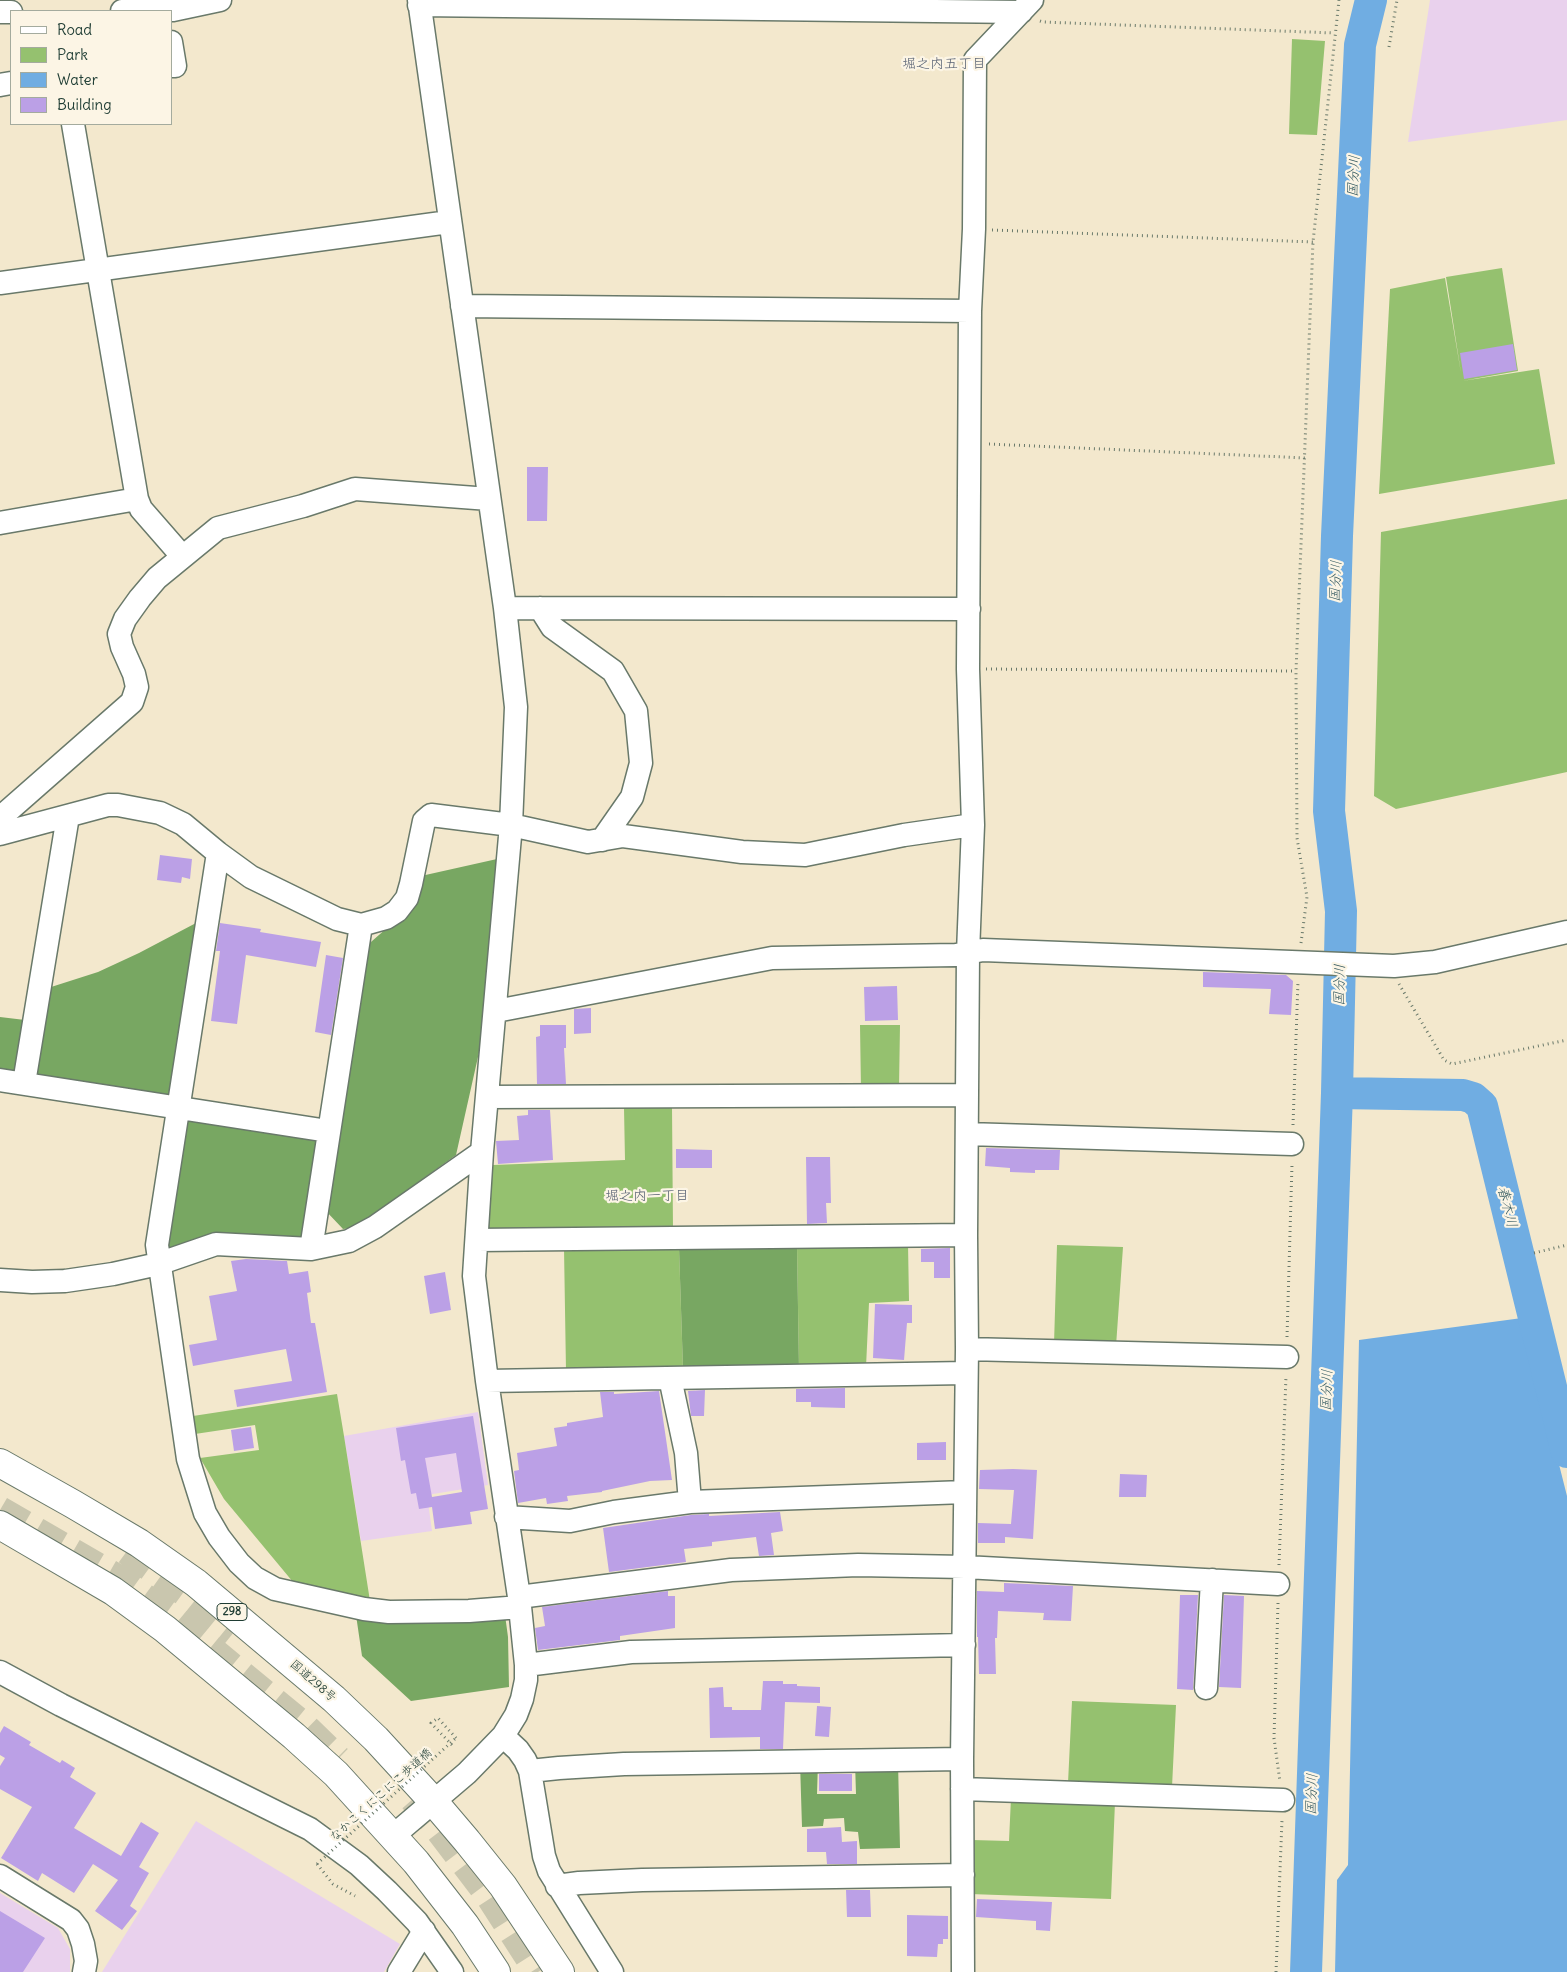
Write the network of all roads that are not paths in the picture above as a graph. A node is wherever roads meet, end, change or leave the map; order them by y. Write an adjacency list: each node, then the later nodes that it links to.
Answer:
1 (220, 0): 4 (street)
2 (419, 3): 3 (street); 8 (street)
3 (1027, 6): 12 (street)
4 (172, 10)
5 (172, 48): 6 (street)
6 (172, 66)
7 (73, 125): 9 (street)
8 (449, 222): 9 (street); 11 (street)
9 (98, 269): 10 (street); 13 (street)
10 (0, 283)
11 (462, 306): 12 (street); 14 (street)
12 (970, 311): 19 (street)
13 (138, 499): 15 (street); 16 (street)
14 (489, 499): 16 (street); 17 (street)
15 (0, 523)
16 (182, 556): 22 (street)
17 (505, 608): 18 (street); 21 (street)
18 (540, 608): 19 (street); 24 (street)
19 (969, 610): 23 (street)
20 (68, 816): 22 (street); 25 (street); 31 (street)
21 (512, 824): 24 (street); 26 (street); 29 (street)
22 (2, 826)
23 (973, 826): 24 (street); 28 (street)
24 (602, 840)
25 (218, 853): 26 (street); 34 (street)
26 (361, 925): 35 (street)
27 (1567, 932): 28 (street)
28 (968, 953): 29 (street); 32 (street)
29 (496, 1011): 33 (street)
30 (0, 1080): 31 (street)
31 (24, 1083): 34 (street)
32 (968, 1095): 33 (street); 36 (street)
33 (487, 1097): 38 (street)
34 (178, 1108): 35 (street); 42 (street)
35 (328, 1131): 41 (street)
36 (967, 1134): 37 (street); 39 (street)
37 (1292, 1144)
38 (482, 1152): 40 (street); 41 (street)
39 (966, 1235): 40 (street); 44 (street)
40 (477, 1240): 48 (street)
41 (311, 1248): 42 (street)
42 (158, 1264): 43 (street); 57 (street)
43 (0, 1280)
44 (967, 1349): 45 (street); 46 (street)
45 (1287, 1357)
46 (966, 1374): 47 (street); 50 (street)
47 (670, 1378): 48 (street); 51 (street)
48 (486, 1381): 52 (street)
49 (0, 1464): 67 (highway, 国道298号 / 298)
50 (965, 1492): 51 (street); 54 (street)
51 (690, 1502): 52 (street)
52 (506, 1517): 57 (street)
53 (0, 1525): 68 (highway)
54 (964, 1567): 55 (street); 57 (street); 58 (street)
55 (1212, 1580): 56 (street); 61 (street)
56 (1278, 1584)
57 (519, 1602): 59 (street)
58 (964, 1645): 59 (street); 63 (street)
59 (526, 1665): 62 (street)
60 (0, 1672): 73 (street)
61 (1206, 1688)
62 (503, 1736): 64 (street); 67 (street)
63 (962, 1759): 64 (street); 65 (street)
64 (530, 1771): 71 (street)
65 (962, 1789): 66 (street); 69 (street)
66 (1283, 1800)
67 (433, 1801): 68 (street); 72 (highway, 国道298号 / 298)
68 (393, 1836): 77 (highway)
69 (963, 1875): 71 (street); 81 (street)
70 (0, 1876): 74 (street)
71 (557, 1886): 80 (street)
72 (517, 1908): 78 (highway, 国道298号 / 298); 79 (street)
73 (424, 1931): 75 (street); 76 (street)
74 (84, 1972)
75 (399, 1972)
76 (452, 1972)
77 (496, 1972)
78 (560, 1972)
79 (575, 1972)
80 (612, 1972)
81 (963, 1972)

